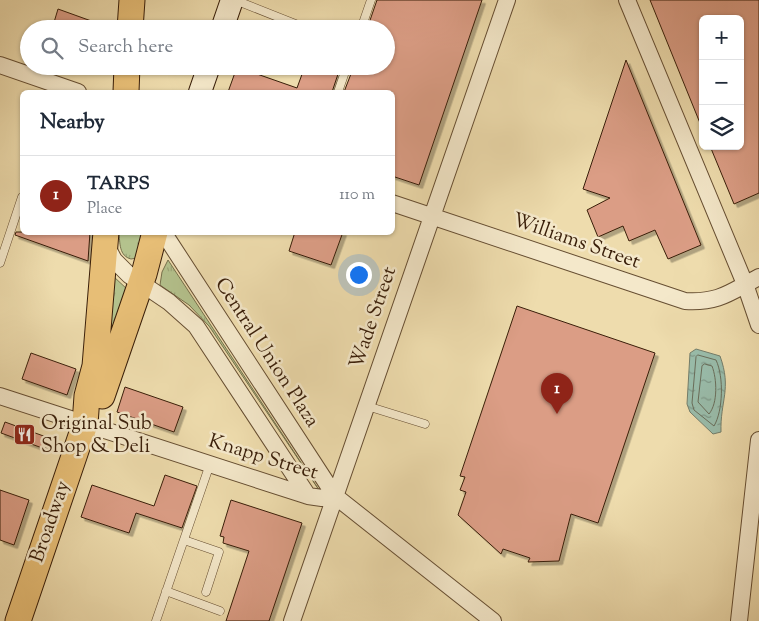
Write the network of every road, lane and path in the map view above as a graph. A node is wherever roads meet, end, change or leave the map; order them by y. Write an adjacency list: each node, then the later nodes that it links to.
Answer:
1 (132, 0): 6 (main road)
2 (233, 0): 7 (street); 8 (lane)
3 (371, 0): 9 (lane)
4 (507, 0): 22 (street, Wade Street)
5 (627, 0): 29 (street)
6 (131, 20)
7 (225, 20)
8 (285, 20)
9 (364, 20)
10 (0, 65): 11 (street)
11 (20, 73)
12 (24, 75): 16 (street)
13 (127, 75): 17 (main road)
14 (206, 75): 18 (street)
15 (345, 75): 19 (lane)
16 (60, 90)
17 (126, 90)
18 (201, 90)
19 (339, 90)
20 (20, 204): 27 (lane)
21 (395, 204): 22 (street, Williams Street)
22 (432, 216): 29 (street, Williams Street); 32 (street, Wade Street)
23 (154, 235): 28 (main road)
24 (160, 235): 28 (street, Broadway)
25 (163, 235): 38 (street, Central Union Plaza)
26 (105, 238): 28 (street, Central Union Plaza); 33 (main road, Broadway)
27 (0, 263)
28 (142, 279): 33 (main road, Broadway); 37 (street, Central Union Plaza)
29 (752, 280): 30 (street)
30 (759, 325)
31 (0, 396): 33 (street, Knapp Street)
32 (366, 406): 34 (lane); 38 (street, Wade Street)
33 (85, 424): 36 (street, Knapp Street); 44 (main road, Broadway)
34 (425, 424)
35 (759, 440): 47 (street)
36 (210, 464): 37 (street, Knapp Street); 39 (lane)
37 (308, 496): 38 (street, Knapp Street)
38 (335, 496): 43 (street, Knapp Street); 46 (street, Wade Street)
39 (184, 540): 40 (lane); 41 (lane)
40 (166, 591): 42 (lane); 45 (lane)
41 (206, 592)
42 (220, 611)
43 (488, 617)
44 (18, 621)
45 (156, 621)
46 (292, 621)
47 (739, 621)

